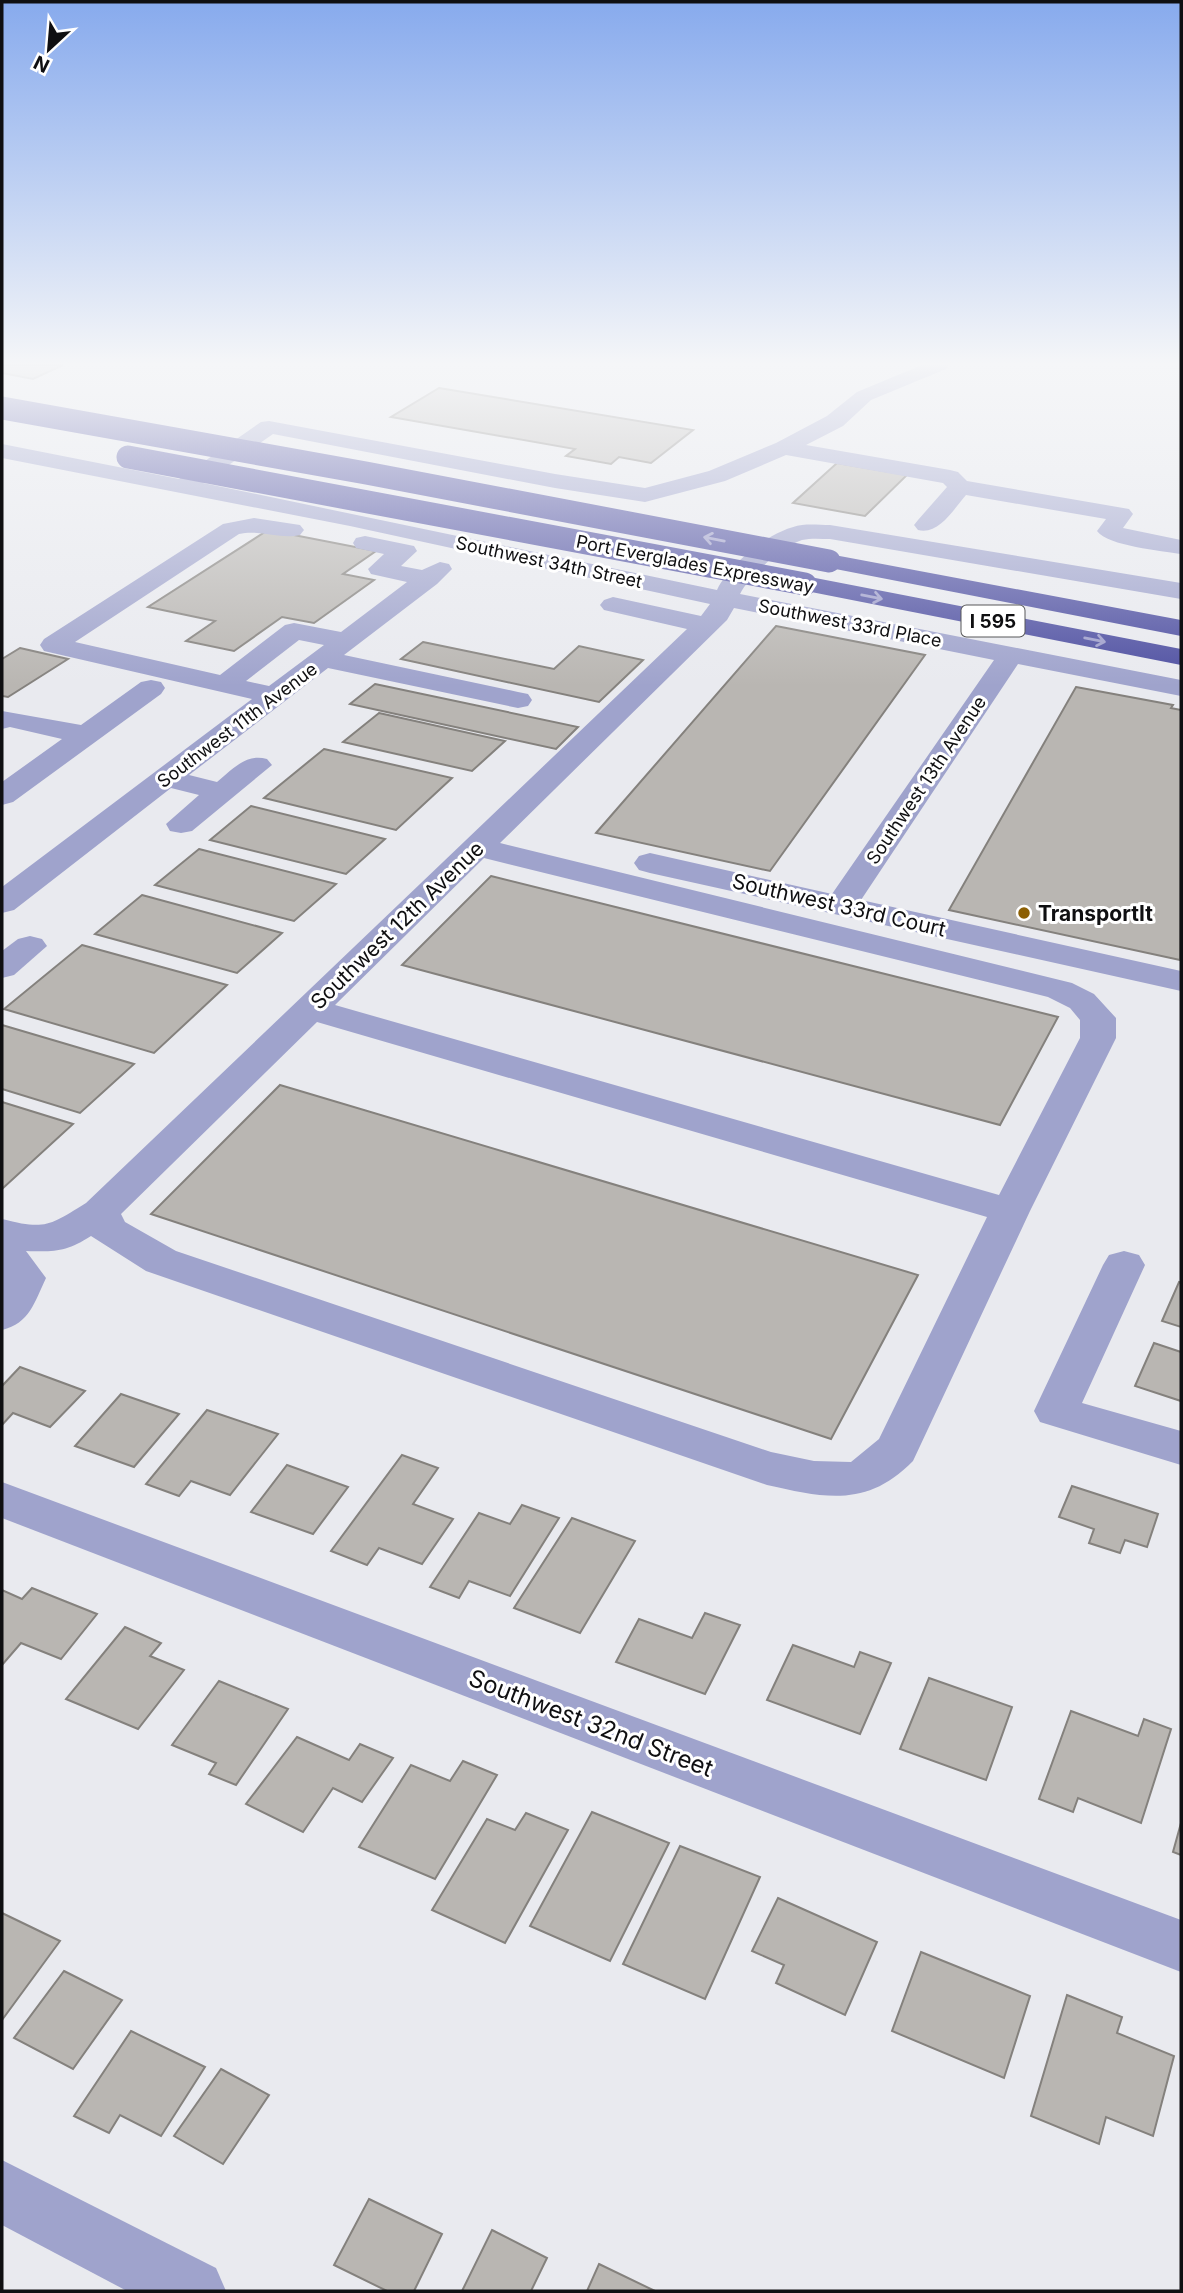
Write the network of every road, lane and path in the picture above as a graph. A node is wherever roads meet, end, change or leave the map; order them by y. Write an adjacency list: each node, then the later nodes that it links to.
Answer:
1 (109, 472): 8 (street, Southwest 34th Street)
2 (204, 472): 8 (street)
3 (205, 472): 24 (highway, Port Everglades Expressway / I 595, one-way to 24, bridge)
4 (360, 472): 14 (highway, Port Everglades Expressway / I 595, one-way to 4, bridge)
5 (518, 472): 10 (street)
6 (727, 472): 10 (street)
7 (921, 472): 9 (street)
8 (184, 486): 15 (street, Southwest 34th Street)
9 (960, 487): 11 (street); 12 (street)
10 (634, 493): 13 (street)
11 (926, 525)
12 (1181, 547)
13 (528, 558): 15 (street, Southwest 34th Street); 17 (street, Southwest 34th Street)
14 (829, 561): 19 (highway); 21 (highway, Port Everglades Expressway / I 595)
15 (450, 565): 22 (street, Southwest 11th Avenue); 26 (street)
16 (1181, 591): 17 (street, Southwest 12th Avenue)
17 (726, 598): 20 (street, Southwest 12th Avenue); 23 (street, Southwest 33rd Place)
18 (613, 605): 20 (street)
19 (1181, 610)
20 (706, 625): 38 (street, Southwest 12th Avenue)
21 (1181, 628)
22 (348, 641): 25 (street, Southwest 11th Avenue); 26 (street)
23 (1011, 654): 28 (street, Southwest 33rd Place); 40 (street, Southwest 13th Avenue)
24 (1181, 657)
25 (325, 659): 29 (street, Southwest 11th Avenue); 30 (street)
26 (224, 685): 29 (street)
27 (151, 688): 32 (street)
28 (1181, 688)
29 (275, 696): 34 (street, Southwest 11th Avenue)
30 (518, 701)
31 (2, 720): 32 (street)
32 (86, 735): 36 (street)
33 (257, 765): 35 (street)
34 (166, 778): 35 (street); 39 (street, Southwest 11th Avenue)
35 (222, 792): 37 (street)
36 (2, 796)
37 (181, 824)
38 (488, 838): 40 (street, Southwest 33rd Court); 44 (street, Southwest 12th Avenue); 45 (street)
39 (4, 898)
40 (841, 905): 43 (street, Southwest 33rd Court)
41 (30, 946): 42 (street)
42 (2, 968)
43 (1181, 981)
44 (310, 1009): 45 (street); 46 (street, Southwest 12th Avenue)
45 (1010, 1211): 46 (street)
46 (100, 1212): 47 (street, Southwest 12th Avenue)
47 (2, 1232)
48 (1124, 1265): 51 (street)
49 (14, 1266): 50 (street)
50 (2, 1316)
51 (1181, 1448)
52 (2, 1499): 53 (street, Southwest 32nd Street)
53 (1181, 1946)
54 (2, 2191): 55 (street)
55 (193, 2291)

